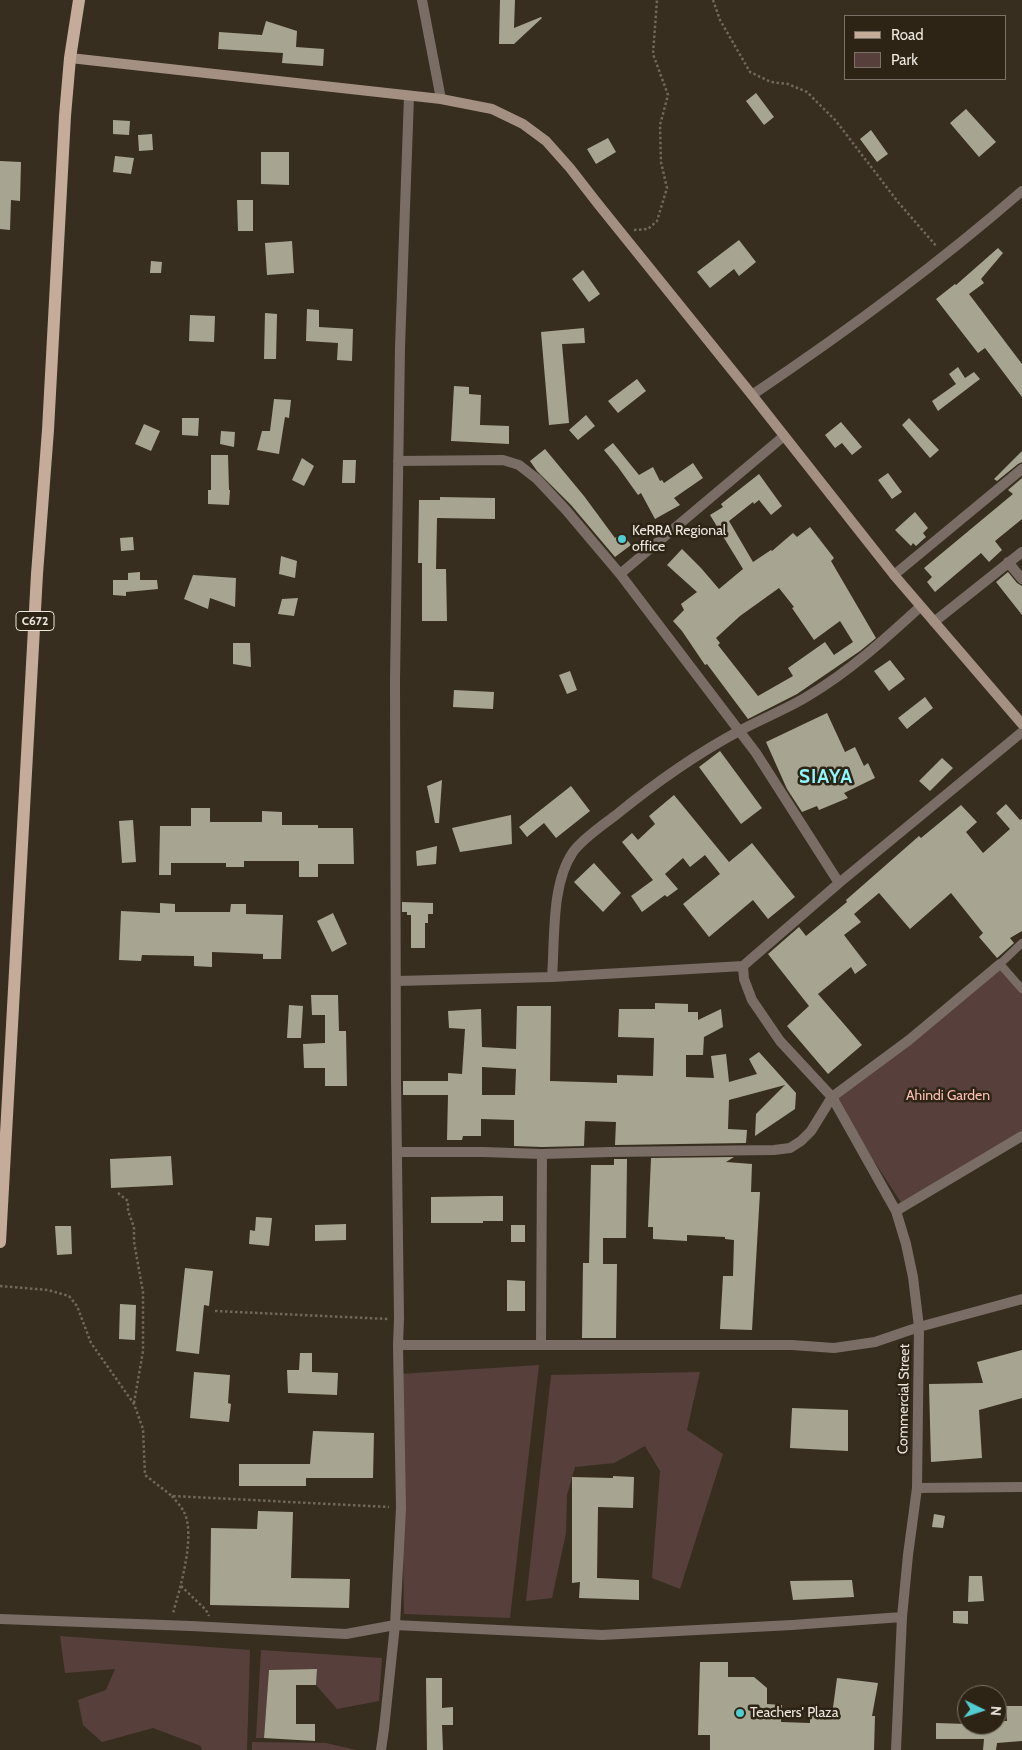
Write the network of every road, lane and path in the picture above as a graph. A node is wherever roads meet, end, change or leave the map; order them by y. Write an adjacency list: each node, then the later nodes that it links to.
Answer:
1 (79, 0): 5 (main road, C672)
2 (422, 0): 7 (street)
3 (657, 0): 9 (path)
4 (713, 0): 10 (path)
5 (70, 58): 6 (main road); 38 (main road, C672)
6 (409, 96): 7 (main road); 13 (street)
7 (441, 99): 9 (main road)
8 (1022, 191): 10 (street)
9 (619, 231): 11 (main road)
10 (945, 255): 11 (street)
11 (752, 395): 12 (main road)
12 (784, 436): 17 (street); 18 (main road)
13 (398, 461): 17 (street); 30 (street)
14 (1022, 469): 18 (street)
15 (1022, 552): 16 (street)
16 (1008, 562): 19 (street); 21 (street)
17 (620, 574): 23 (street)
18 (894, 575): 20 (main road)
19 (1022, 578)
20 (920, 607): 21 (main road); 23 (street)
21 (934, 622): 22 (main road)
22 (1022, 724)
23 (740, 731): 25 (street); 29 (street)
24 (1022, 732): 25 (street)
25 (839, 883): 28 (street)
26 (1022, 943): 27 (lane)
27 (1000, 964): 31 (lane); 32 (street)
28 (743, 966): 29 (street); 32 (street)
29 (552, 977): 30 (street)
30 (397, 981): 34 (street)
31 (1022, 989)
32 (832, 1096): 35 (street); 37 (street)
33 (1022, 1136): 37 (street)
34 (398, 1152): 35 (street); 42 (street)
35 (542, 1154): 44 (street)
36 (118, 1193): 46 (path)
37 (896, 1211): 43 (street)
38 (0, 1242)
39 (0, 1286): 46 (path)
40 (1022, 1299): 43 (street, Commercial Street)
41 (215, 1311): 42 (path)
42 (399, 1319): 45 (street)
43 (919, 1327): 44 (street); 48 (street, Commercial Street)
44 (541, 1344): 45 (street)
45 (398, 1345): 50 (street)
46 (134, 1404): 49 (path)
47 (1022, 1487): 48 (street)
48 (917, 1488): 52 (street, Commercial Street)
49 (172, 1496): 50 (path); 51 (path)
50 (401, 1508): 55 (street)
51 (181, 1586): 54 (path); 56 (path)
52 (902, 1618): 55 (street); 58 (street, Commercial Street)
53 (0, 1620): 54 (street)
54 (170, 1626): 56 (street)
55 (395, 1626): 56 (street); 57 (street)
56 (214, 1628)
57 (380, 1750)
58 (896, 1750)

